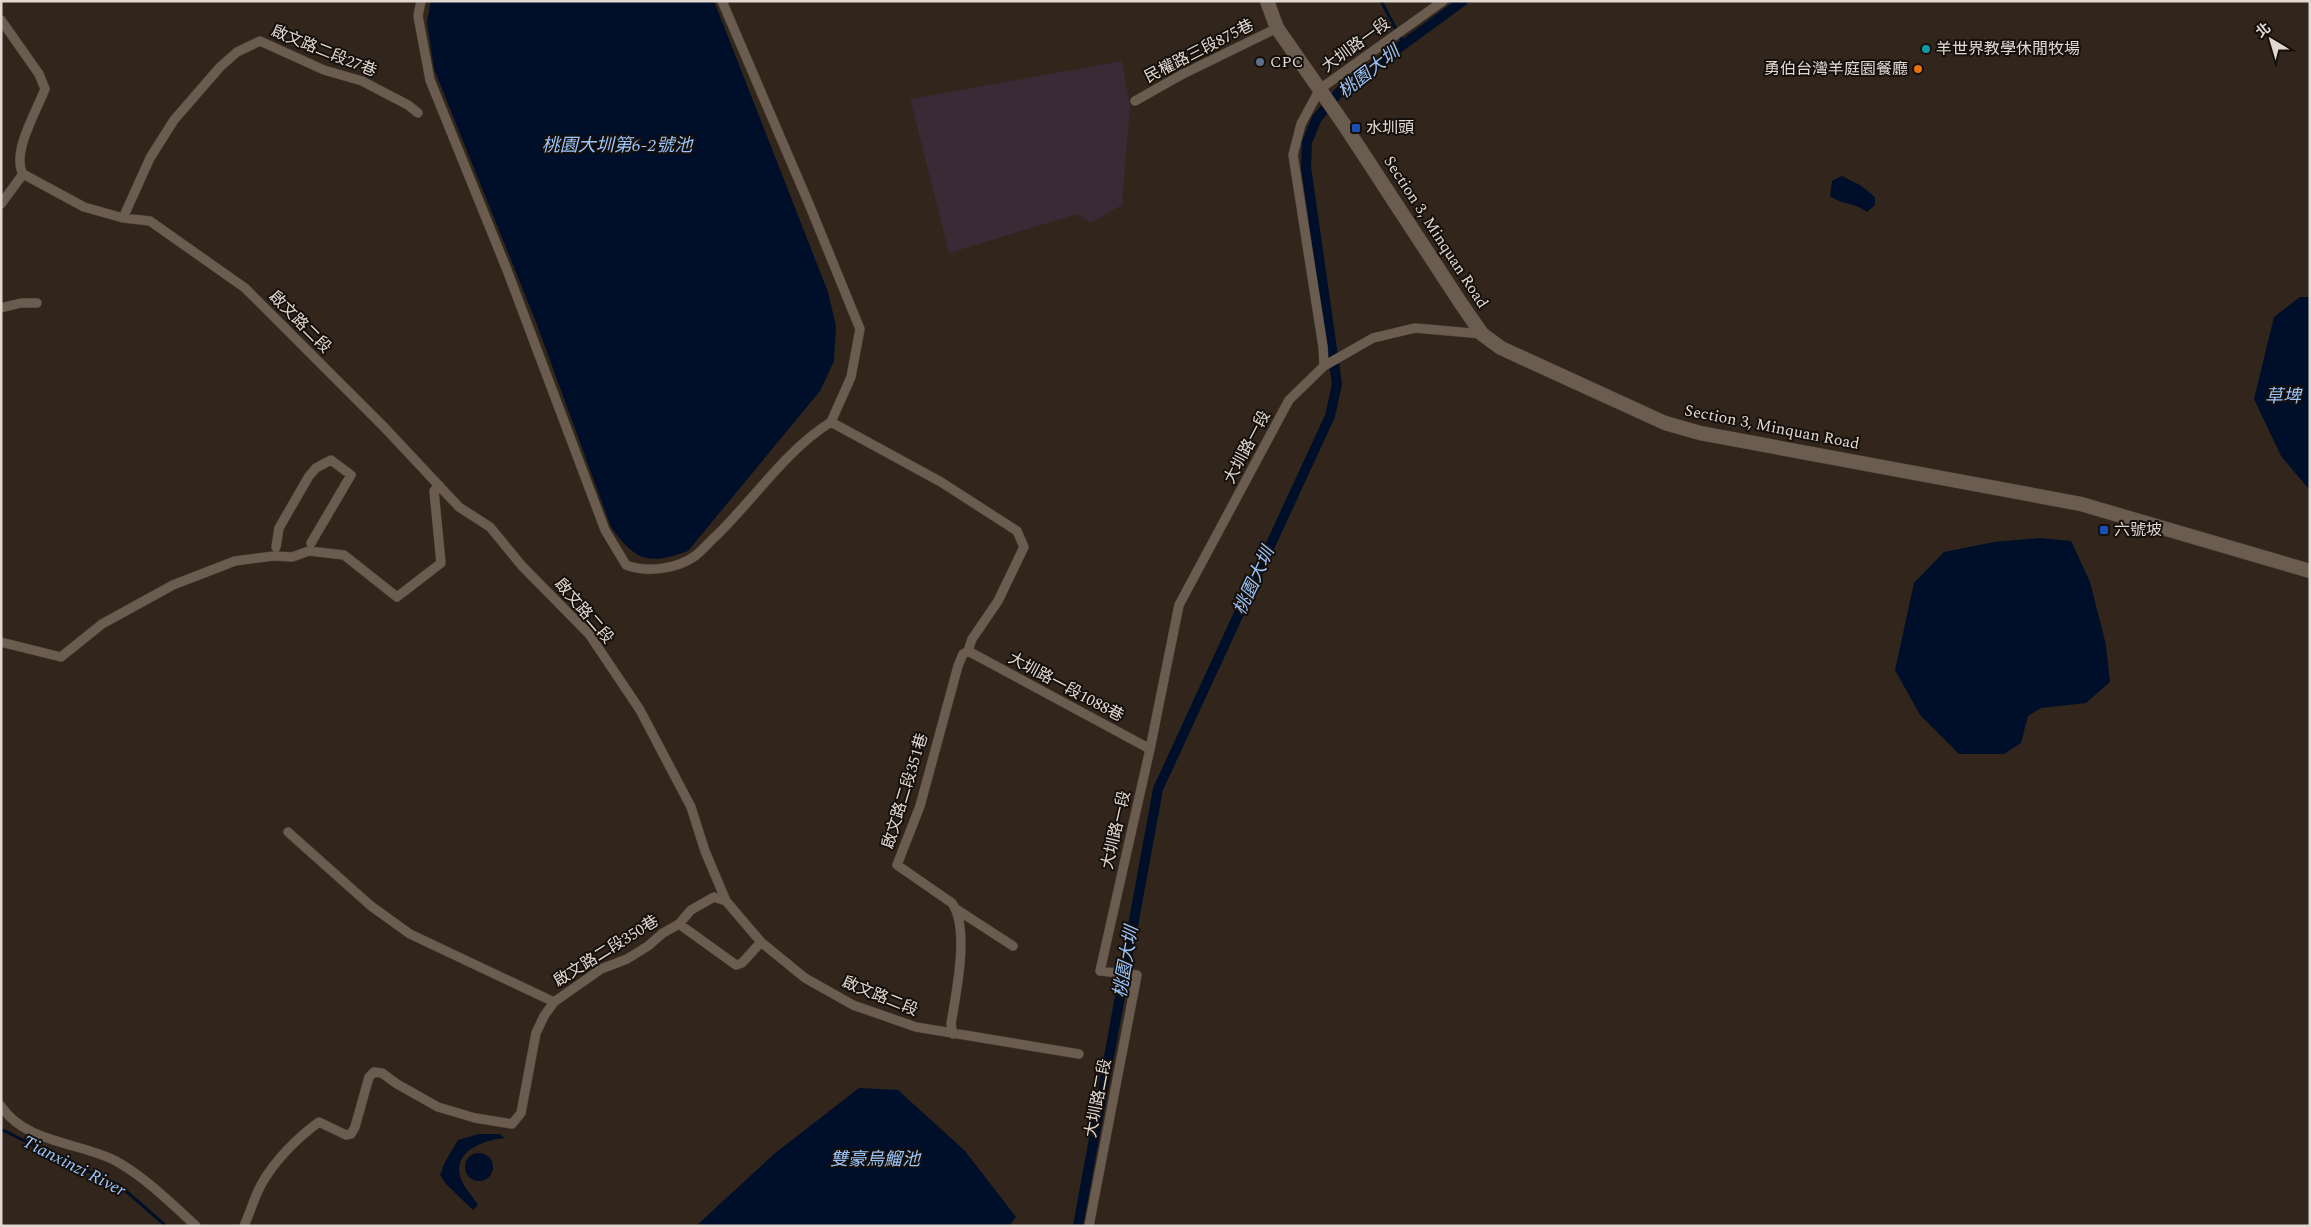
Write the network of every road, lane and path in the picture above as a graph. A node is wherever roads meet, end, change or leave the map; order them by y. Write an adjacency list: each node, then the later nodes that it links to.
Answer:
1 (420, 1): 17 (street)
2 (722, 1): 17 (street)
3 (1267, 1): 6 (street, Section 3, Minquan Road)
4 (1442, 1): 7 (street, 大圳路一段)
5 (1, 20): 10 (street)
6 (1277, 28): 7 (street, Section 3, Minquan Road); 8 (street, 民權路三段875巷)
7 (1320, 89): 15 (street, Section 3, Minquan Road); 16 (street, 大圳路一段)
8 (1134, 101)
9 (418, 113): 12 (street, 啟文路二段27巷)
10 (24, 174): 11 (street); 12 (street, 啟文路二段)
11 (1, 204)
12 (123, 218): 18 (street, 啟文路二段)
13 (37, 303): 14 (street)
14 (1, 308)
15 (1482, 334): 16 (street); 21 (street, Section 3, Minquan Road)
16 (1326, 365): 24 (street, 大圳路一段)
17 (831, 422): 23 (street)
18 (439, 485): 22 (street); 26 (street, 啟文路二段)
19 (311, 543): 20 (street)
20 (276, 547)
21 (2310, 571)
22 (1, 642)
23 (968, 651): 24 (street, 大圳路一段1088巷); 27 (street, 啟文路二段351巷)
24 (1150, 749): 31 (street, 大圳路一段)
25 (288, 832): 32 (street)
26 (726, 901): 28 (street, 啟文路二段350巷); 29 (street, 啟文路二段)
27 (956, 909): 30 (street); 33 (street)
28 (679, 924): 29 (street); 32 (street, 啟文路二段350巷)
29 (760, 942): 33 (street, 啟文路二段)
30 (1013, 946)
31 (1137, 975): 38 (street, 大圳路二段)
32 (554, 1002): 37 (street, 啟文路二段350巷)
33 (953, 1034): 34 (street, 啟文路二段)
34 (1080, 1054)
35 (1, 1106): 36 (street)
36 (196, 1226)
37 (244, 1226)
38 (1089, 1226)

